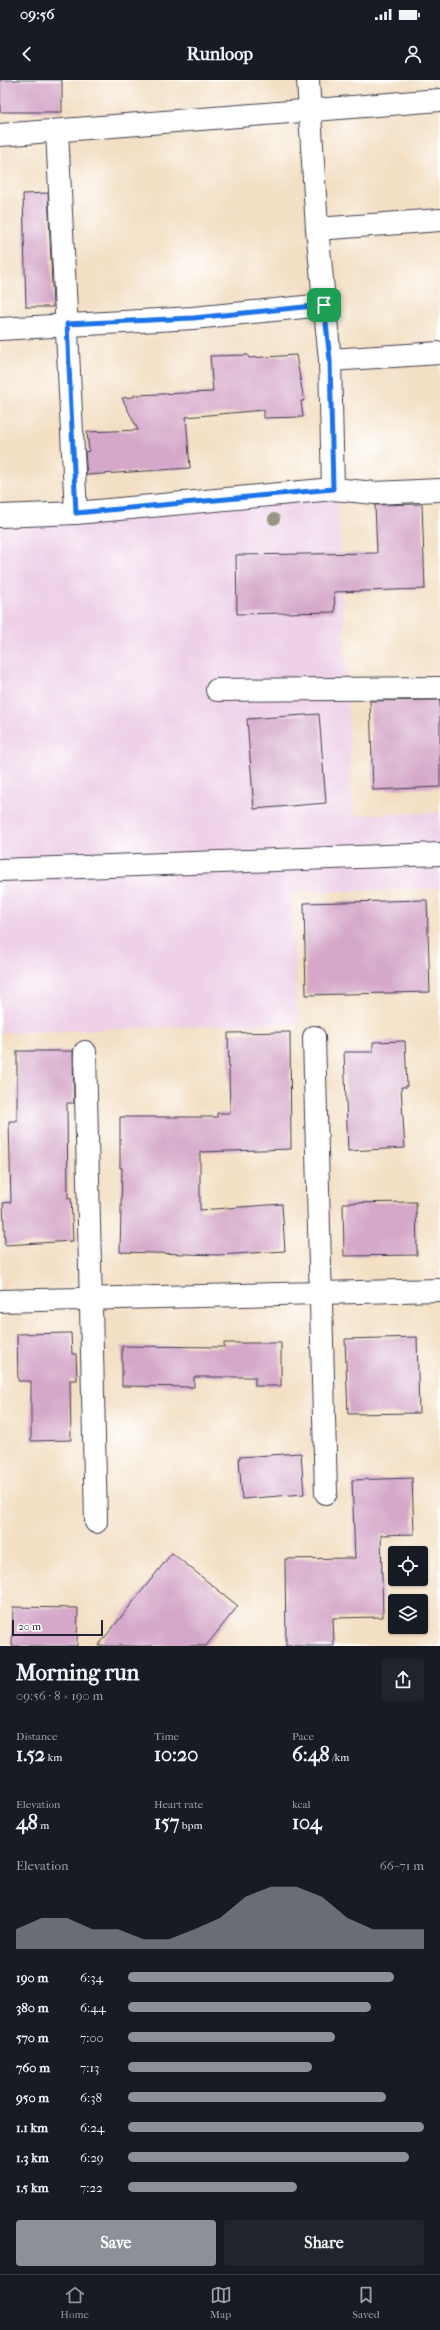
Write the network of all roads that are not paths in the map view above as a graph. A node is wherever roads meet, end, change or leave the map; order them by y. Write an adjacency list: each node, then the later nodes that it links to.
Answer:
1 (308, 80): 3 (street)
2 (440, 100): 3 (street)
3 (311, 111): 4 (street); 7 (street)
4 (56, 131): 5 (street); 9 (street)
5 (0, 135)
6 (440, 220): 7 (street)
7 (316, 229): 8 (street)
8 (324, 305): 9 (street); 12 (street)
9 (67, 324): 10 (street); 15 (street)
10 (0, 329)
11 (440, 353): 12 (street)
12 (330, 360): 13 (street)
13 (333, 489): 14 (street); 15 (street)
14 (440, 490)
15 (76, 513): 16 (street)
16 (0, 516)
17 (440, 688): 18 (street)
18 (217, 690)
19 (440, 854): 20 (street)
20 (0, 870)
21 (314, 1037): 24 (street)
22 (86, 1052): 25 (street)
23 (440, 1290): 24 (street)
24 (321, 1293): 25 (street); 27 (street)
25 (91, 1299): 26 (street); 28 (street)
26 (0, 1301)
27 (326, 1493)
28 (96, 1522)

